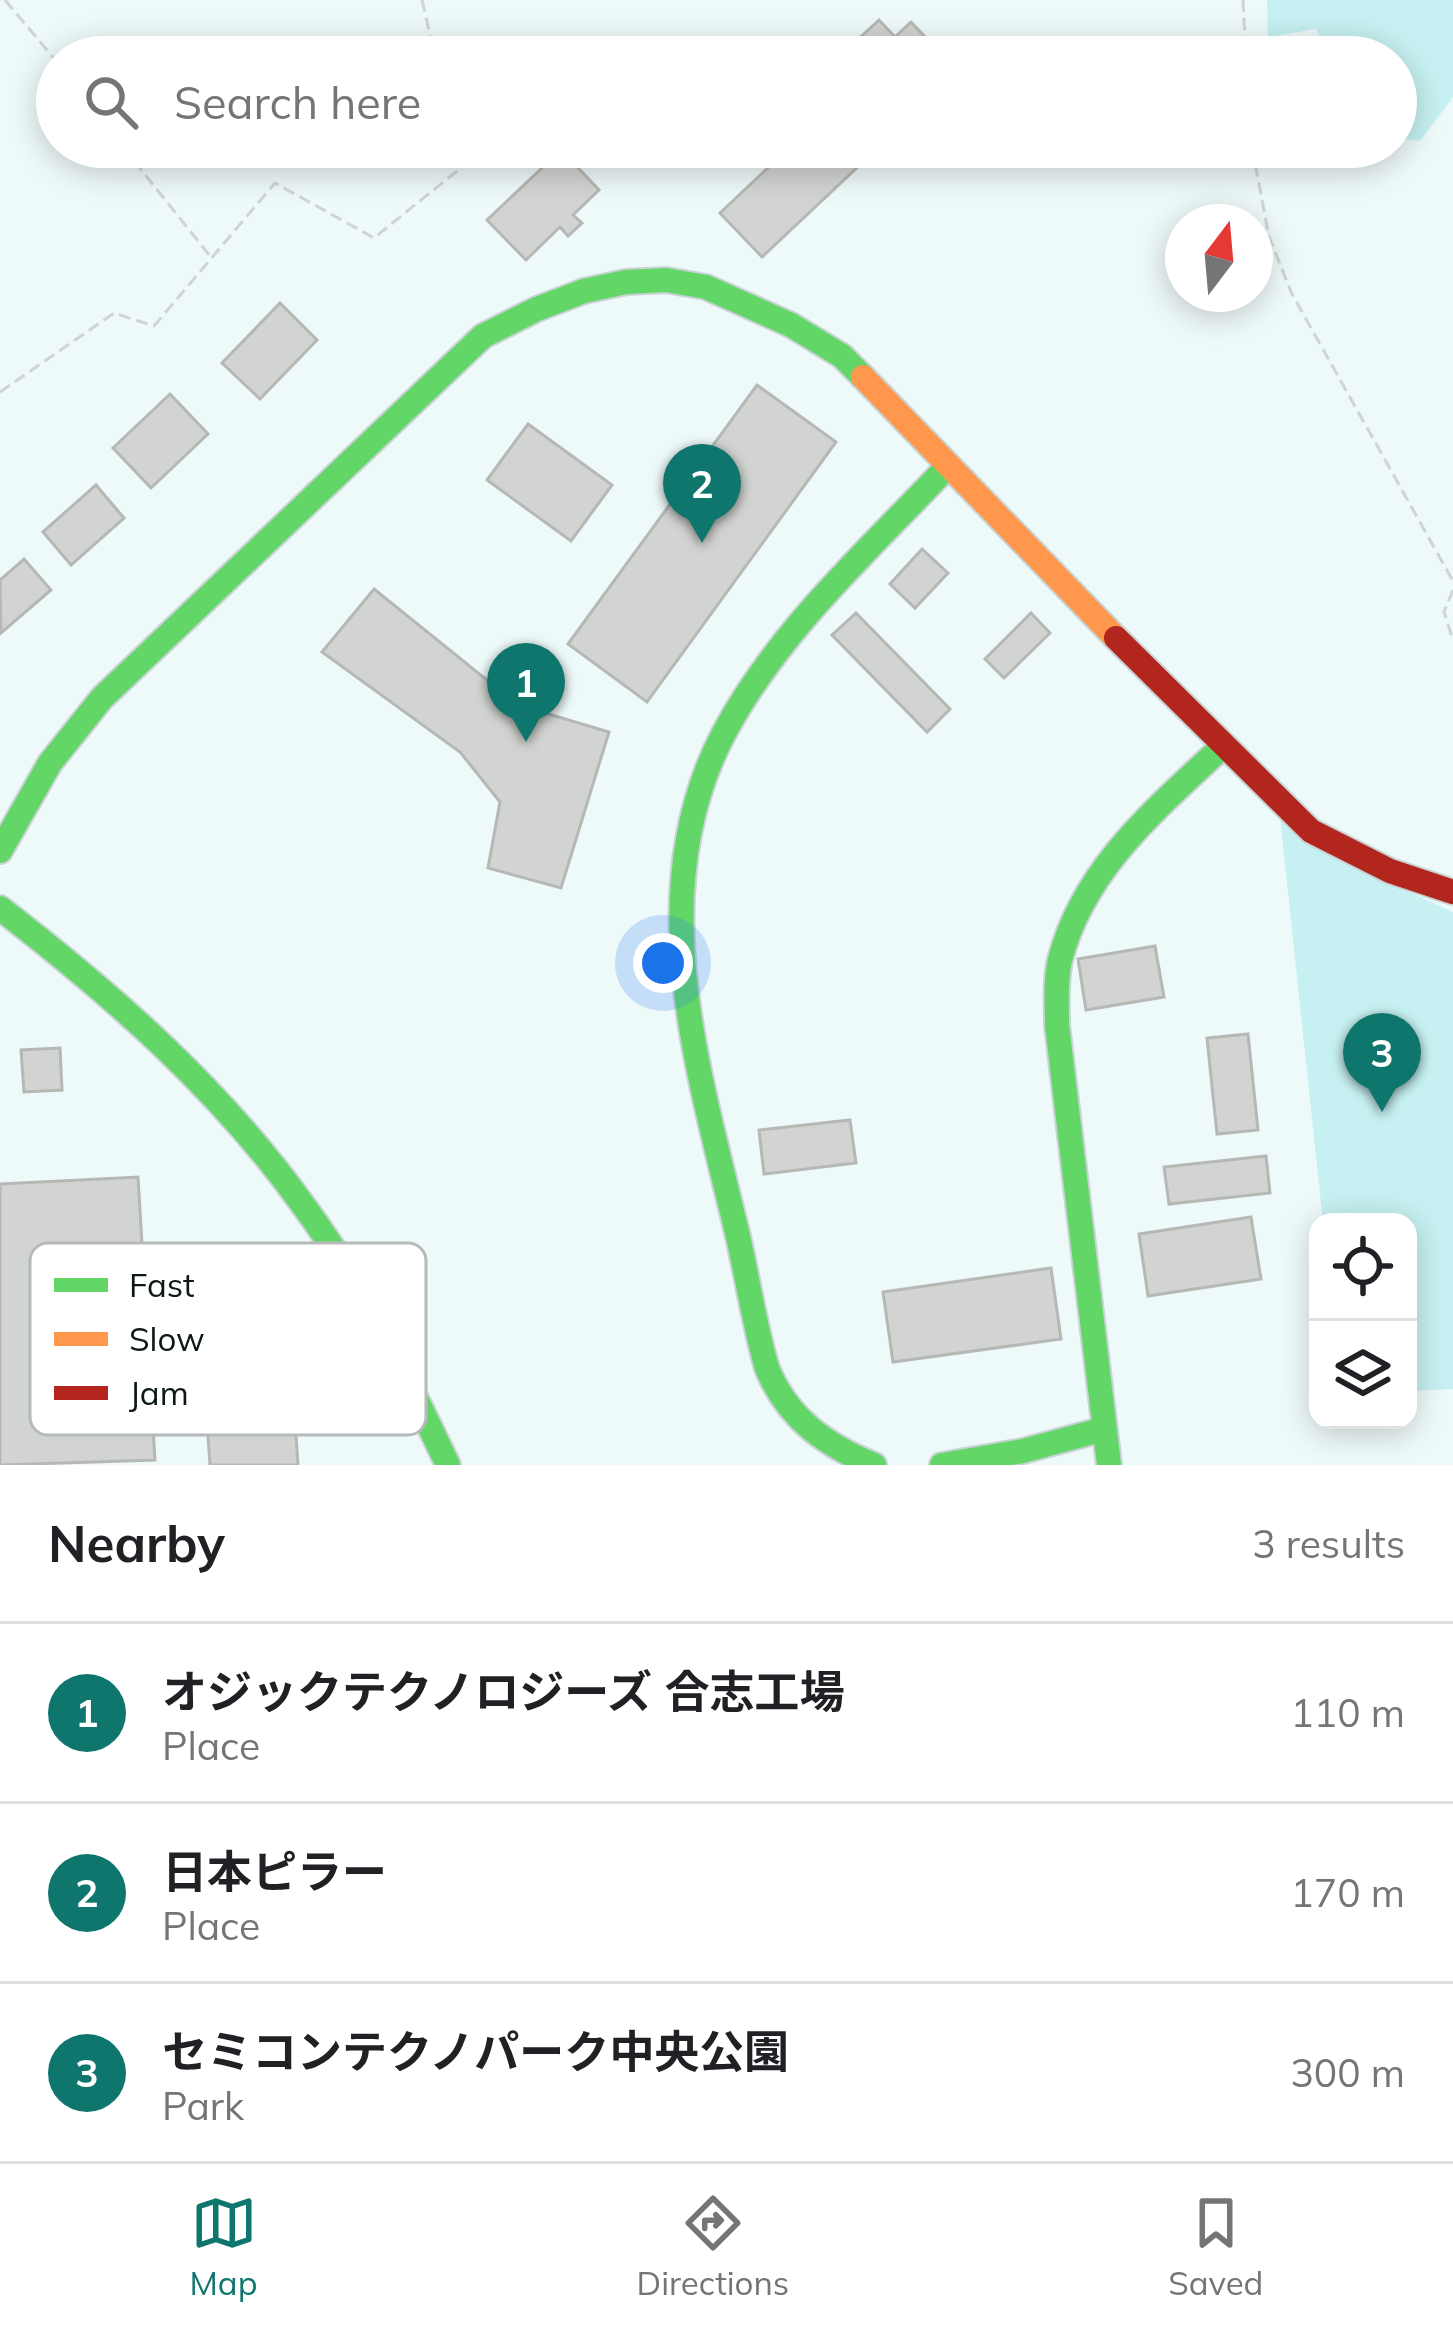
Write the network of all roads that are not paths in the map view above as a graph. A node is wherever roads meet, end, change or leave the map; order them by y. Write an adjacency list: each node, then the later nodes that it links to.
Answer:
1 (946, 467): 2 (street); 3 (street); 10 (street)
2 (1222, 748): 4 (street); 8 (street)
3 (0, 851)
4 (1453, 892)
5 (0, 908): 6 (street)
6 (329, 1243)
7 (426, 1423): 9 (street)
8 (1104, 1429): 11 (street); 12 (street)
9 (448, 1465)
10 (874, 1465)
11 (942, 1465)
12 (1109, 1465)

